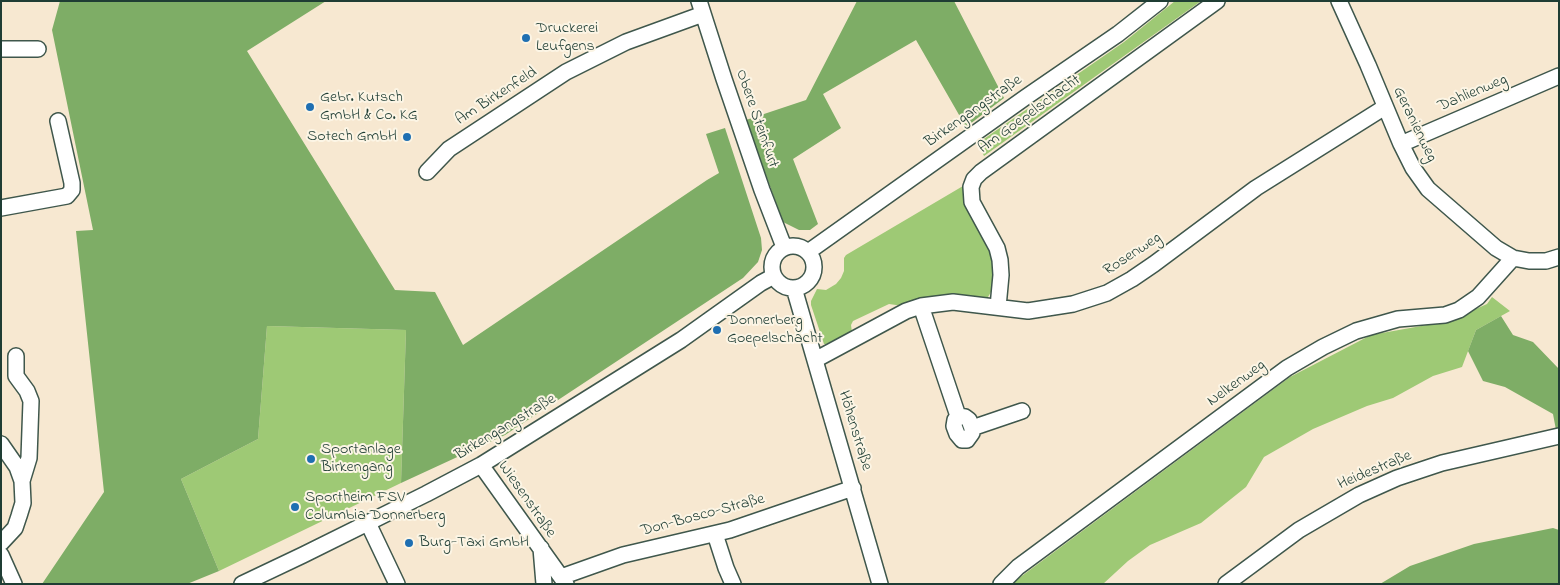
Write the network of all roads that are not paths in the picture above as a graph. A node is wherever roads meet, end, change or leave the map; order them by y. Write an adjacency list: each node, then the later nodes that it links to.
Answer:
1 (1160, 1): 14 (street, Birkengangstraße)
2 (1217, 1): 20 (street, Am Goepelschacht)
3 (1345, 3): 8 (street, Geranienweg)
4 (701, 7): 11 (street, Am Birkenfeld); 13 (street, Obere Steinfurt)
5 (1, 49): 6 (street)
6 (38, 49)
7 (1559, 76): 10 (street, Dahlienweg)
8 (1385, 107): 10 (street, Geranienweg); 20 (street, Rosenweg)
9 (58, 120): 12 (street)
10 (1401, 144): 16 (street, Geranienweg)
11 (427, 172)
12 (1, 208)
13 (784, 247): 14 (street); 17 (street)
14 (808, 252): 18 (street)
15 (1559, 257): 16 (street)
16 (1514, 258): 41 (street, Nelkenweg)
17 (774, 276): 18 (street); 26 (street, Birkengangstraße)
18 (794, 288): 22 (street, Höhenstraße)
19 (921, 306): 20 (street, Rosenweg); 22 (street, Rosenweg); 23 (street)
20 (998, 307)
21 (16, 356): 27 (street)
22 (815, 360): 28 (street, Höhenstraße)
23 (1022, 412)
24 (1559, 436): 42 (street, Heidestraße)
25 (1, 444): 27 (street)
26 (481, 465): 29 (street, Birkengangstraße); 32 (street, Wiesenstraße)
27 (22, 481): 31 (street)
28 (853, 488): 30 (street, Don-Bosco-Straße); 40 (street, Höhenstraße)
29 (368, 523): 36 (street, Birkengangstraße); 37 (street)
30 (714, 534): 34 (street, Don-Bosco-Straße); 39 (street)
31 (1, 543)
32 (540, 547): 34 (street); 38 (street, Wiesenstraße)
33 (1, 556): 35 (street)
34 (564, 580)
35 (14, 584)
36 (242, 584)
37 (397, 584)
38 (544, 584)
39 (733, 584)
40 (880, 584)
41 (1000, 584)
42 (1226, 584)

